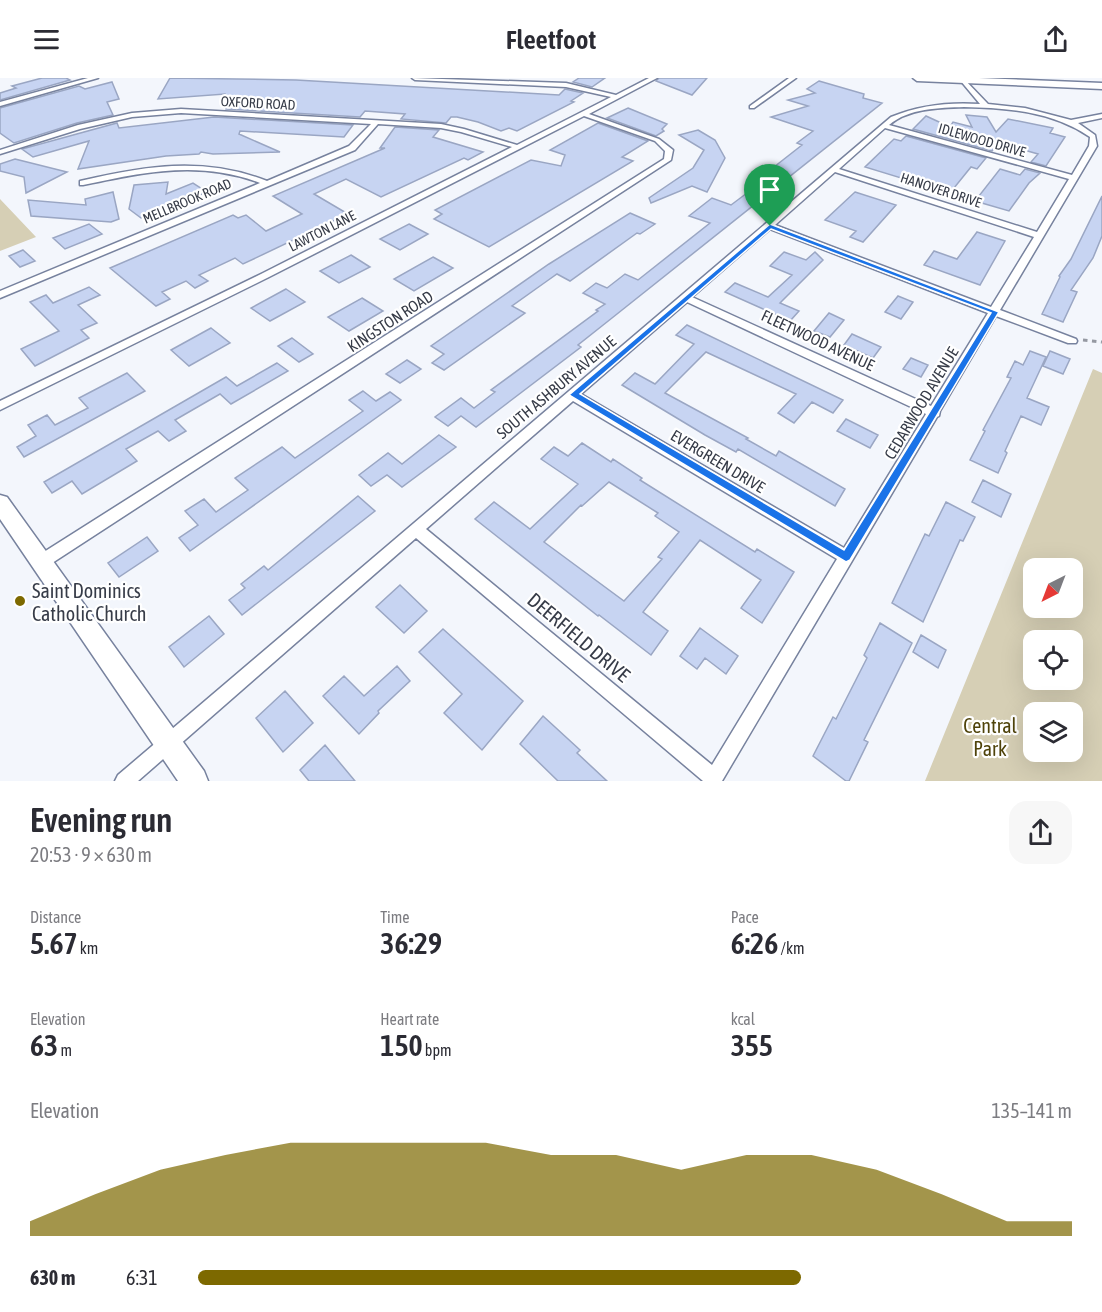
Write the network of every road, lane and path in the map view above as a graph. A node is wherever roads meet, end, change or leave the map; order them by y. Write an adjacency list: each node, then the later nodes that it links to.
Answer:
1 (96, 78): 9 (street)
2 (415, 78): 8 (street)
3 (654, 78): 8 (street, LAWTON LANE)
4 (793, 78): 10 (street)
5 (917, 78): 6 (street)
6 (963, 80): 7 (street); 11 (street)
7 (1102, 86)
8 (617, 97): 12 (street, LAWTON LANE)
9 (0, 104)
10 (752, 107)
11 (987, 107): 15 (street, CEDARWOOD AVENUE); 16 (street, SOUTH ASHBURY AVENUE)
12 (584, 114): 17 (street, LAWTON LANE); 36 (street, KINGSTON ROAD)
13 (1102, 116): 15 (street)
14 (377, 122): 17 (street, OXFORD ROAD); 18 (street, OXFORD ROAD); 22 (street, MELLBROOK ROAD)
15 (1072, 122): 20 (street, CEDARWOOD AVENUE)
16 (885, 126): 19 (street, SOUTH ASHBURY AVENUE); 20 (street, IDLEWOOD DRIVE)
17 (518, 147): 31 (street, LAWTON LANE)
18 (0, 152)
19 (835, 170): 23 (street, SOUTH ASHBURY AVENUE); 24 (street, HANOVER DRIVE)
20 (1074, 178): 24 (street, CEDARWOOD AVENUE)
21 (84, 183): 22 (street)
22 (266, 183): 25 (street, MELLBROOK ROAD)
23 (770, 226): 26 (street, SOUTH ASHBURY AVENUE); 27 (street)
24 (1040, 236): 27 (street, CEDARWOOD AVENUE)
25 (0, 295)
26 (687, 298): 30 (street, SOUTH ASHBURY AVENUE); 32 (street, FLEETWOOD AVENUE)
27 (995, 312): 28 (street); 32 (street, CEDARWOOD AVENUE)
28 (1072, 341): 29 (path)
29 (1102, 342)
30 (573, 395): 34 (street, SOUTH ASHBURY AVENUE); 35 (street, EVERGREEN DRIVE)
31 (0, 406)
32 (935, 413): 35 (street, CEDARWOOD AVENUE)
33 (0, 503): 36 (street)
34 (416, 529): 37 (street, SOUTH ASHBURY AVENUE); 38 (street, DEERFIELD DRIVE)
35 (846, 557): 38 (street, CEDARWOOD AVENUE)
36 (41, 562): 37 (street)
37 (168, 744): 39 (street, SOUTH ASHBURY AVENUE); 40 (street)
38 (713, 780)
39 (124, 781)
40 (194, 781)

